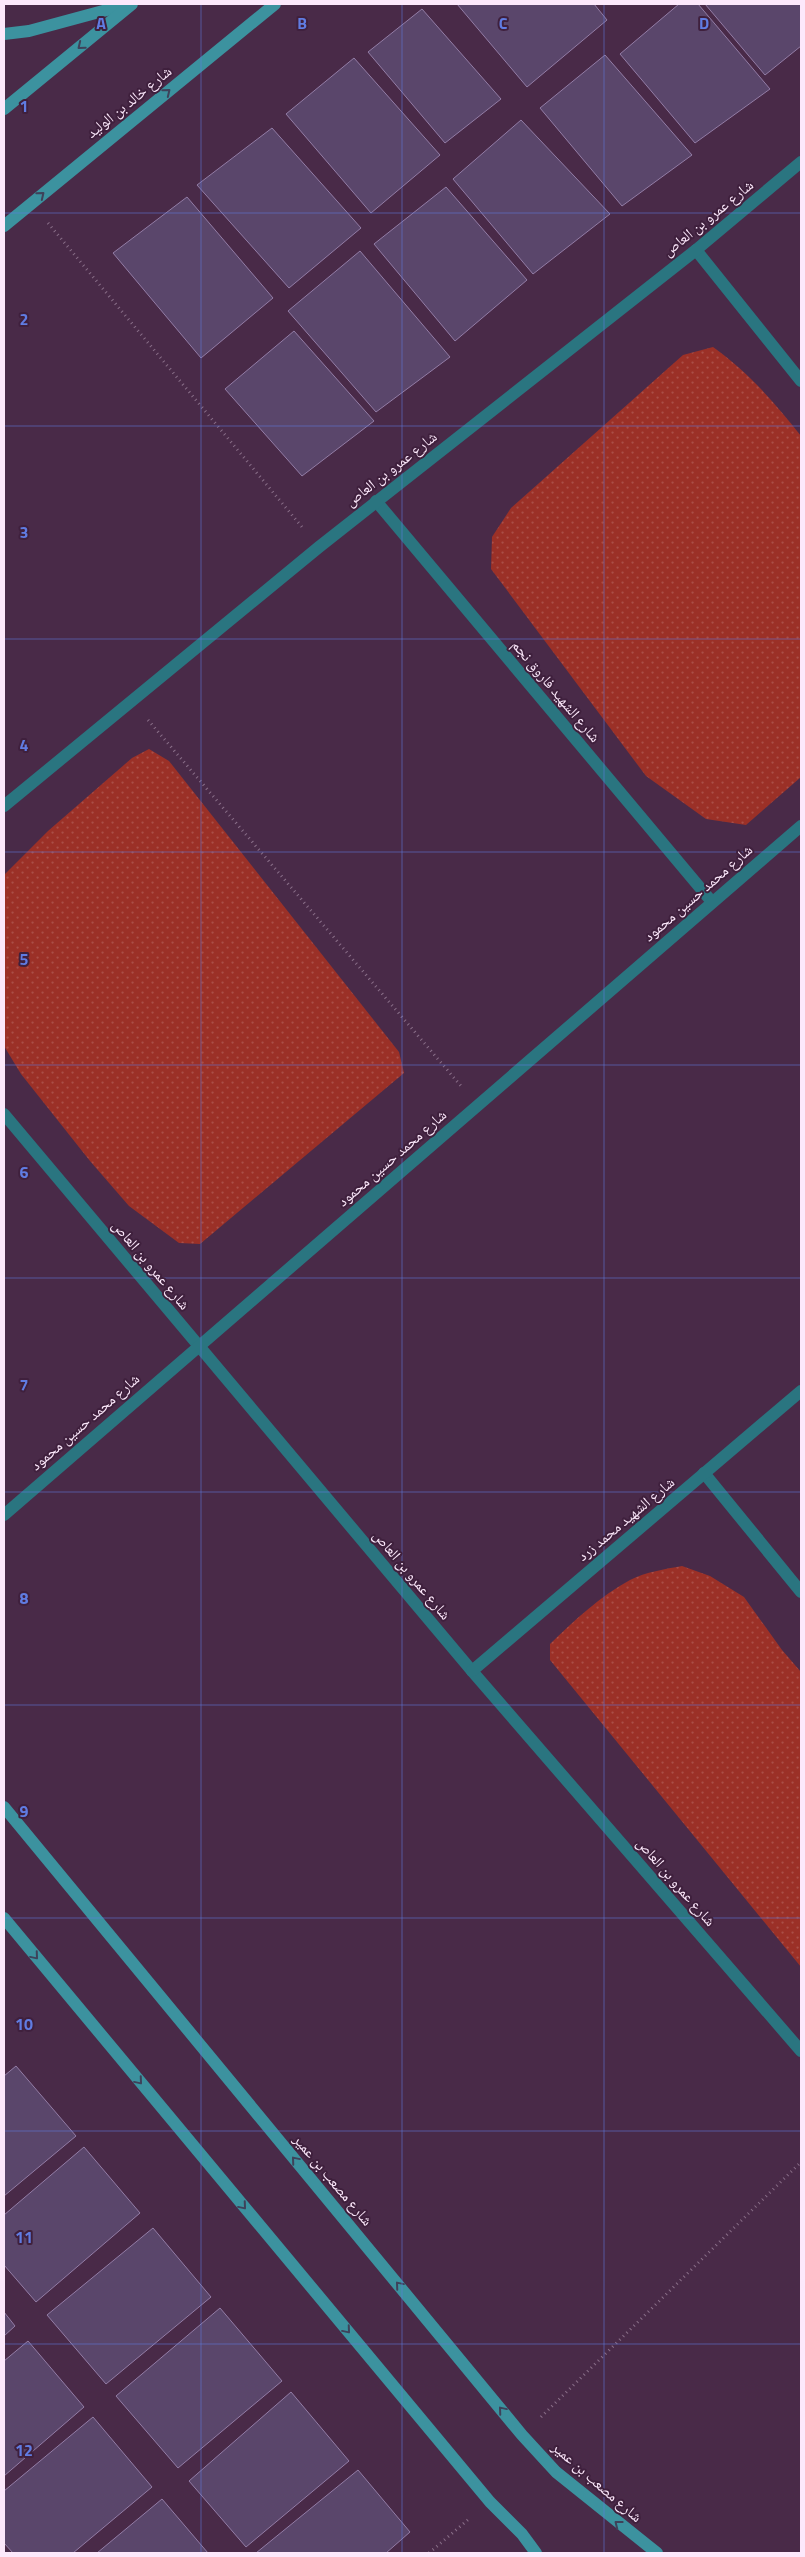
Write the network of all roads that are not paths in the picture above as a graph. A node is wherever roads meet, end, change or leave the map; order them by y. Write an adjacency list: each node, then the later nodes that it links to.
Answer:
1 (130, 4): 3 (street); 4 (street, one-way to 4)
2 (275, 4): 6 (street, شارع خالد بن الوليد, one-way to 2)
3 (4, 34)
4 (4, 109)
5 (801, 162): 7 (street, شارع عمرو بن العاص)
6 (4, 226)
7 (696, 250): 8 (street); 9 (street, شارع عمرو بن العاص)
8 (801, 381)
9 (376, 501): 10 (street, شارع عمرو بن العاص); 12 (street, شارع الشهيد فاروق نجم)
10 (4, 806)
11 (801, 826): 12 (street, شارع محمد حسين محمود)
12 (712, 902): 14 (street, شارع محمد حسين محمود)
13 (4, 1114): 14 (street, شارع عمرو بن العاص)
14 (198, 1346): 17 (street, شارع محمد حسين محمود); 19 (street, شارع عمرو بن العاص)
15 (801, 1391): 16 (street, شارع الشهيد محمد زرد)
16 (704, 1474): 18 (street); 19 (street, شارع الشهيد محمد زرد)
17 (4, 1515)
18 (801, 1592)
19 (472, 1671): 22 (street, شارع عمرو بن العاص)
20 (4, 1807): 24 (street, شارع مصعب بن عمير, one-way to 20)
21 (4, 1918): 23 (street, one-way to 23)
22 (801, 2052)
23 (536, 2553)
24 (657, 2553)

